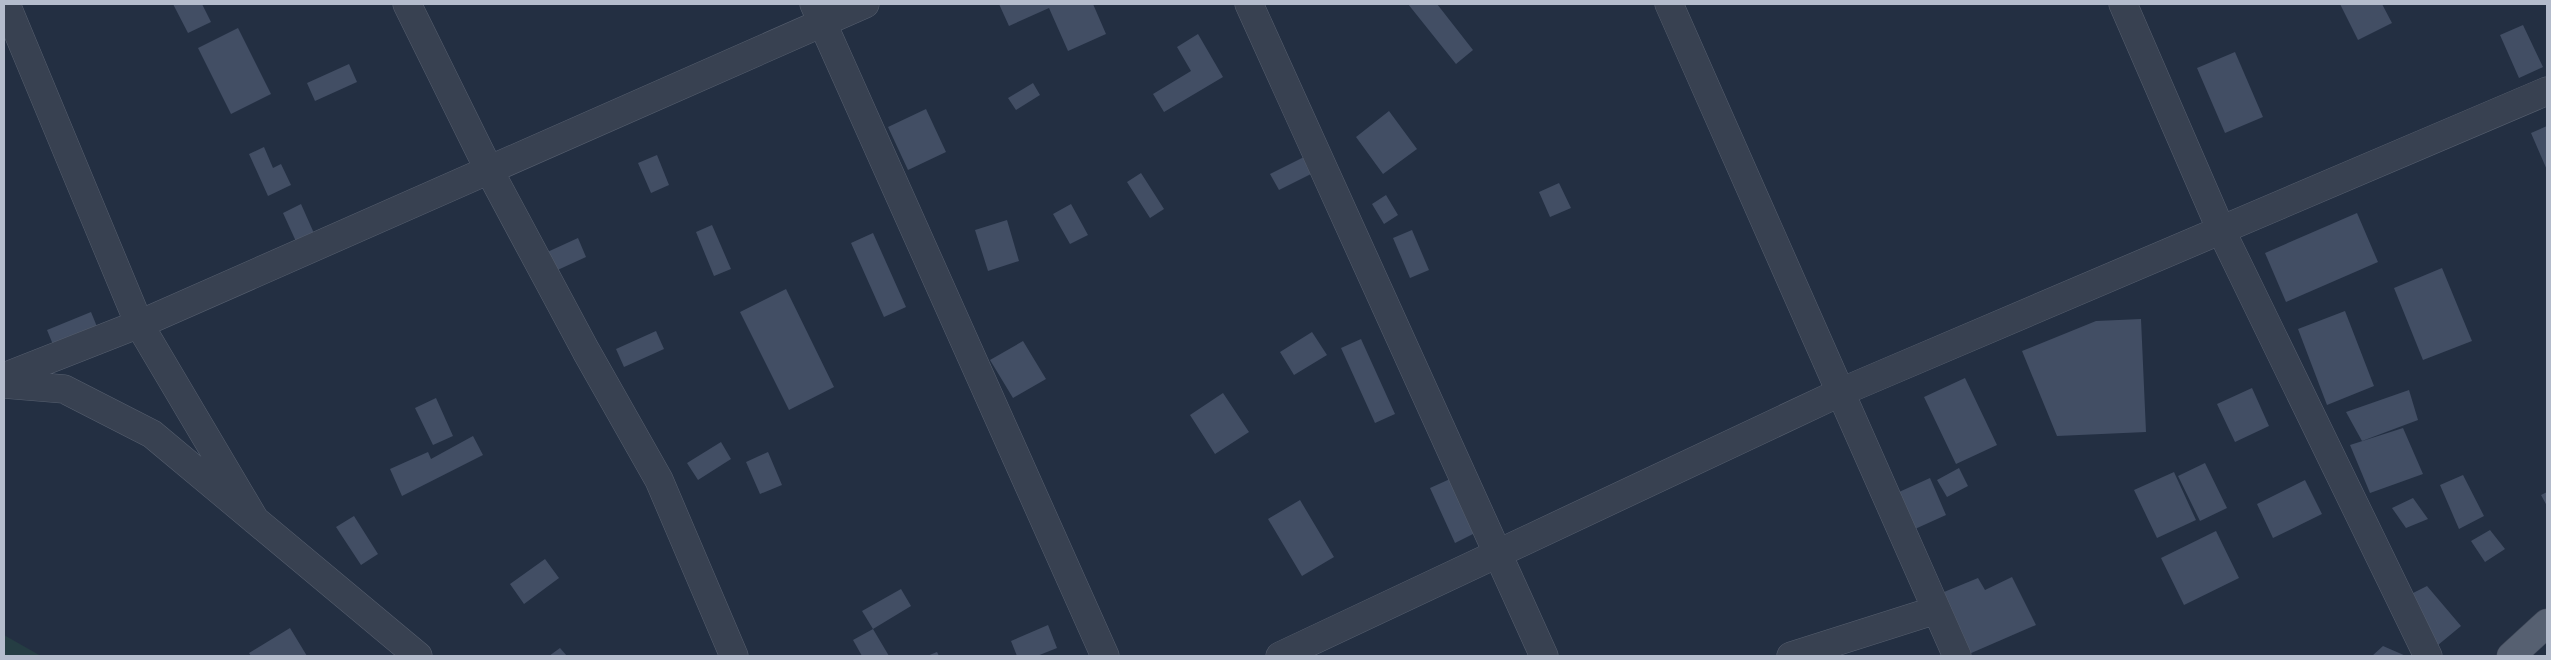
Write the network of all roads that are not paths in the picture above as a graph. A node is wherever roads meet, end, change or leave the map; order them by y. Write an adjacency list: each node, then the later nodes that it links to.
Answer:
1 (407, 4): 9 (street)
2 (865, 4): 7 (street)
3 (1250, 4): 16 (street)
4 (1669, 4): 14 (street)
5 (2123, 4): 10 (street)
6 (8, 6): 11 (street)
7 (819, 13): 9 (street); 21 (street)
8 (2547, 91): 10 (street)
9 (488, 170): 11 (street); 20 (street)
10 (2221, 230): 14 (street); 26 (street)
11 (139, 324): 12 (street); 15 (street)
12 (4, 377)
13 (4, 384): 15 (street)
14 (1841, 392): 16 (street); 17 (street)
15 (255, 520): 19 (street)
16 (1498, 553): 22 (street); 23 (street)
17 (1936, 610): 24 (street); 25 (street)
18 (2547, 623): 27 (main road)
19 (418, 656)
20 (734, 656)
21 (1105, 656)
22 (1280, 656)
23 (1544, 656)
24 (1791, 656)
25 (1957, 656)
26 (2428, 656)
27 (2511, 656)

